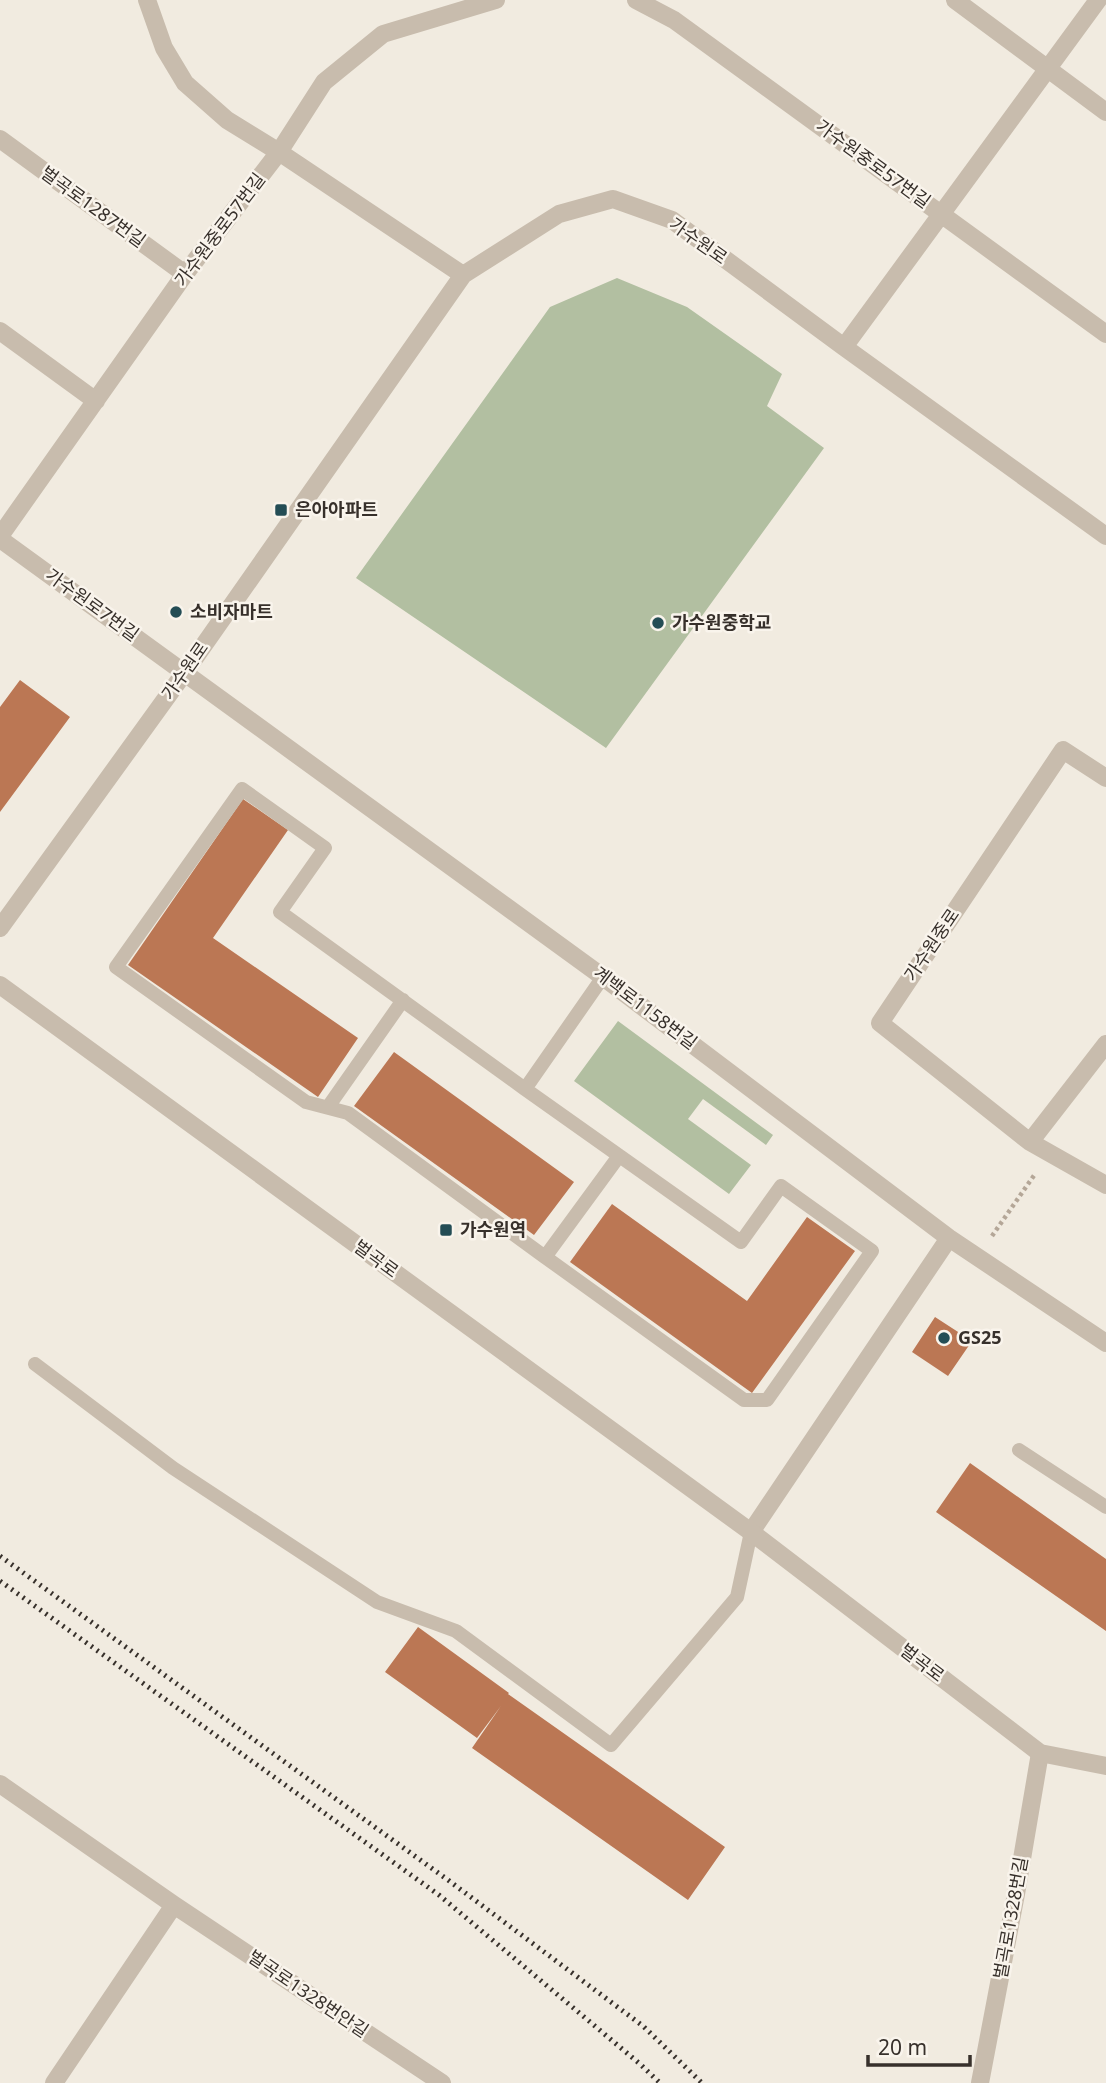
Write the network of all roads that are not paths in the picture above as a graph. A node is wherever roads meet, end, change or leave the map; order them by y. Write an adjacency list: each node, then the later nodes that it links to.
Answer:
1 (147, 0): 9 (street)
2 (496, 0): 9 (street, 가수원중로57번길)
3 (636, 0): 10 (street, 가수원중로57번길)
4 (955, 0): 6 (street)
5 (1098, 0): 6 (street)
6 (1048, 69): 7 (street); 10 (street)
7 (1106, 112)
8 (0, 139): 11 (street, 벌곡로1287번길)
9 (279, 152): 11 (street, 가수원중로57번길); 12 (street)
10 (942, 214): 14 (street, 가수원중로57번길); 15 (street)
11 (185, 274): 16 (street, 가수원중로57번길)
12 (463, 275): 15 (street, 가수원로); 19 (street, 가수원로)
13 (0, 331): 16 (street)
14 (1106, 334)
15 (844, 347): 17 (street, 가수원로)
16 (96, 401): 18 (street, 가수원중로57번길)
17 (1106, 536)
18 (0, 537): 19 (street, 가수원로7번길)
19 (185, 672): 21 (street, 가수원로); 22 (street, 계백로1158번길)
20 (1106, 778): 28 (street, 가수원중로)
21 (0, 928)
22 (603, 977): 26 (lane); 31 (street, 계백로1158번길)
23 (0, 985): 37 (street, 벌곡로)
24 (403, 1000): 26 (lane); 27 (lane); 27 (lane)
25 (1106, 1044): 28 (street)
26 (525, 1089): 29 (lane)
27 (328, 1107): 32 (lane)
28 (1030, 1142): 30 (street, 가수원중로)
29 (619, 1156): 32 (lane); 32 (lane)
30 (1106, 1185)
31 (949, 1238): 33 (street, 계백로1158번길); 37 (street)
32 (545, 1257)
33 (1106, 1343)
34 (35, 1364): 37 (lane)
35 (1020, 1450): 36 (lane)
36 (1106, 1507)
37 (751, 1532): 38 (street, 벌곡로)
38 (1040, 1753): 39 (street, 벌곡로); 44 (street, 벌곡로1328번길)
39 (1106, 1766)
40 (0, 1784): 41 (street, 벌곡로1328번안길)
41 (174, 1905): 42 (street); 43 (street, 벌곡로1328번안길)
42 (54, 2083)
43 (442, 2083)
44 (980, 2083)

